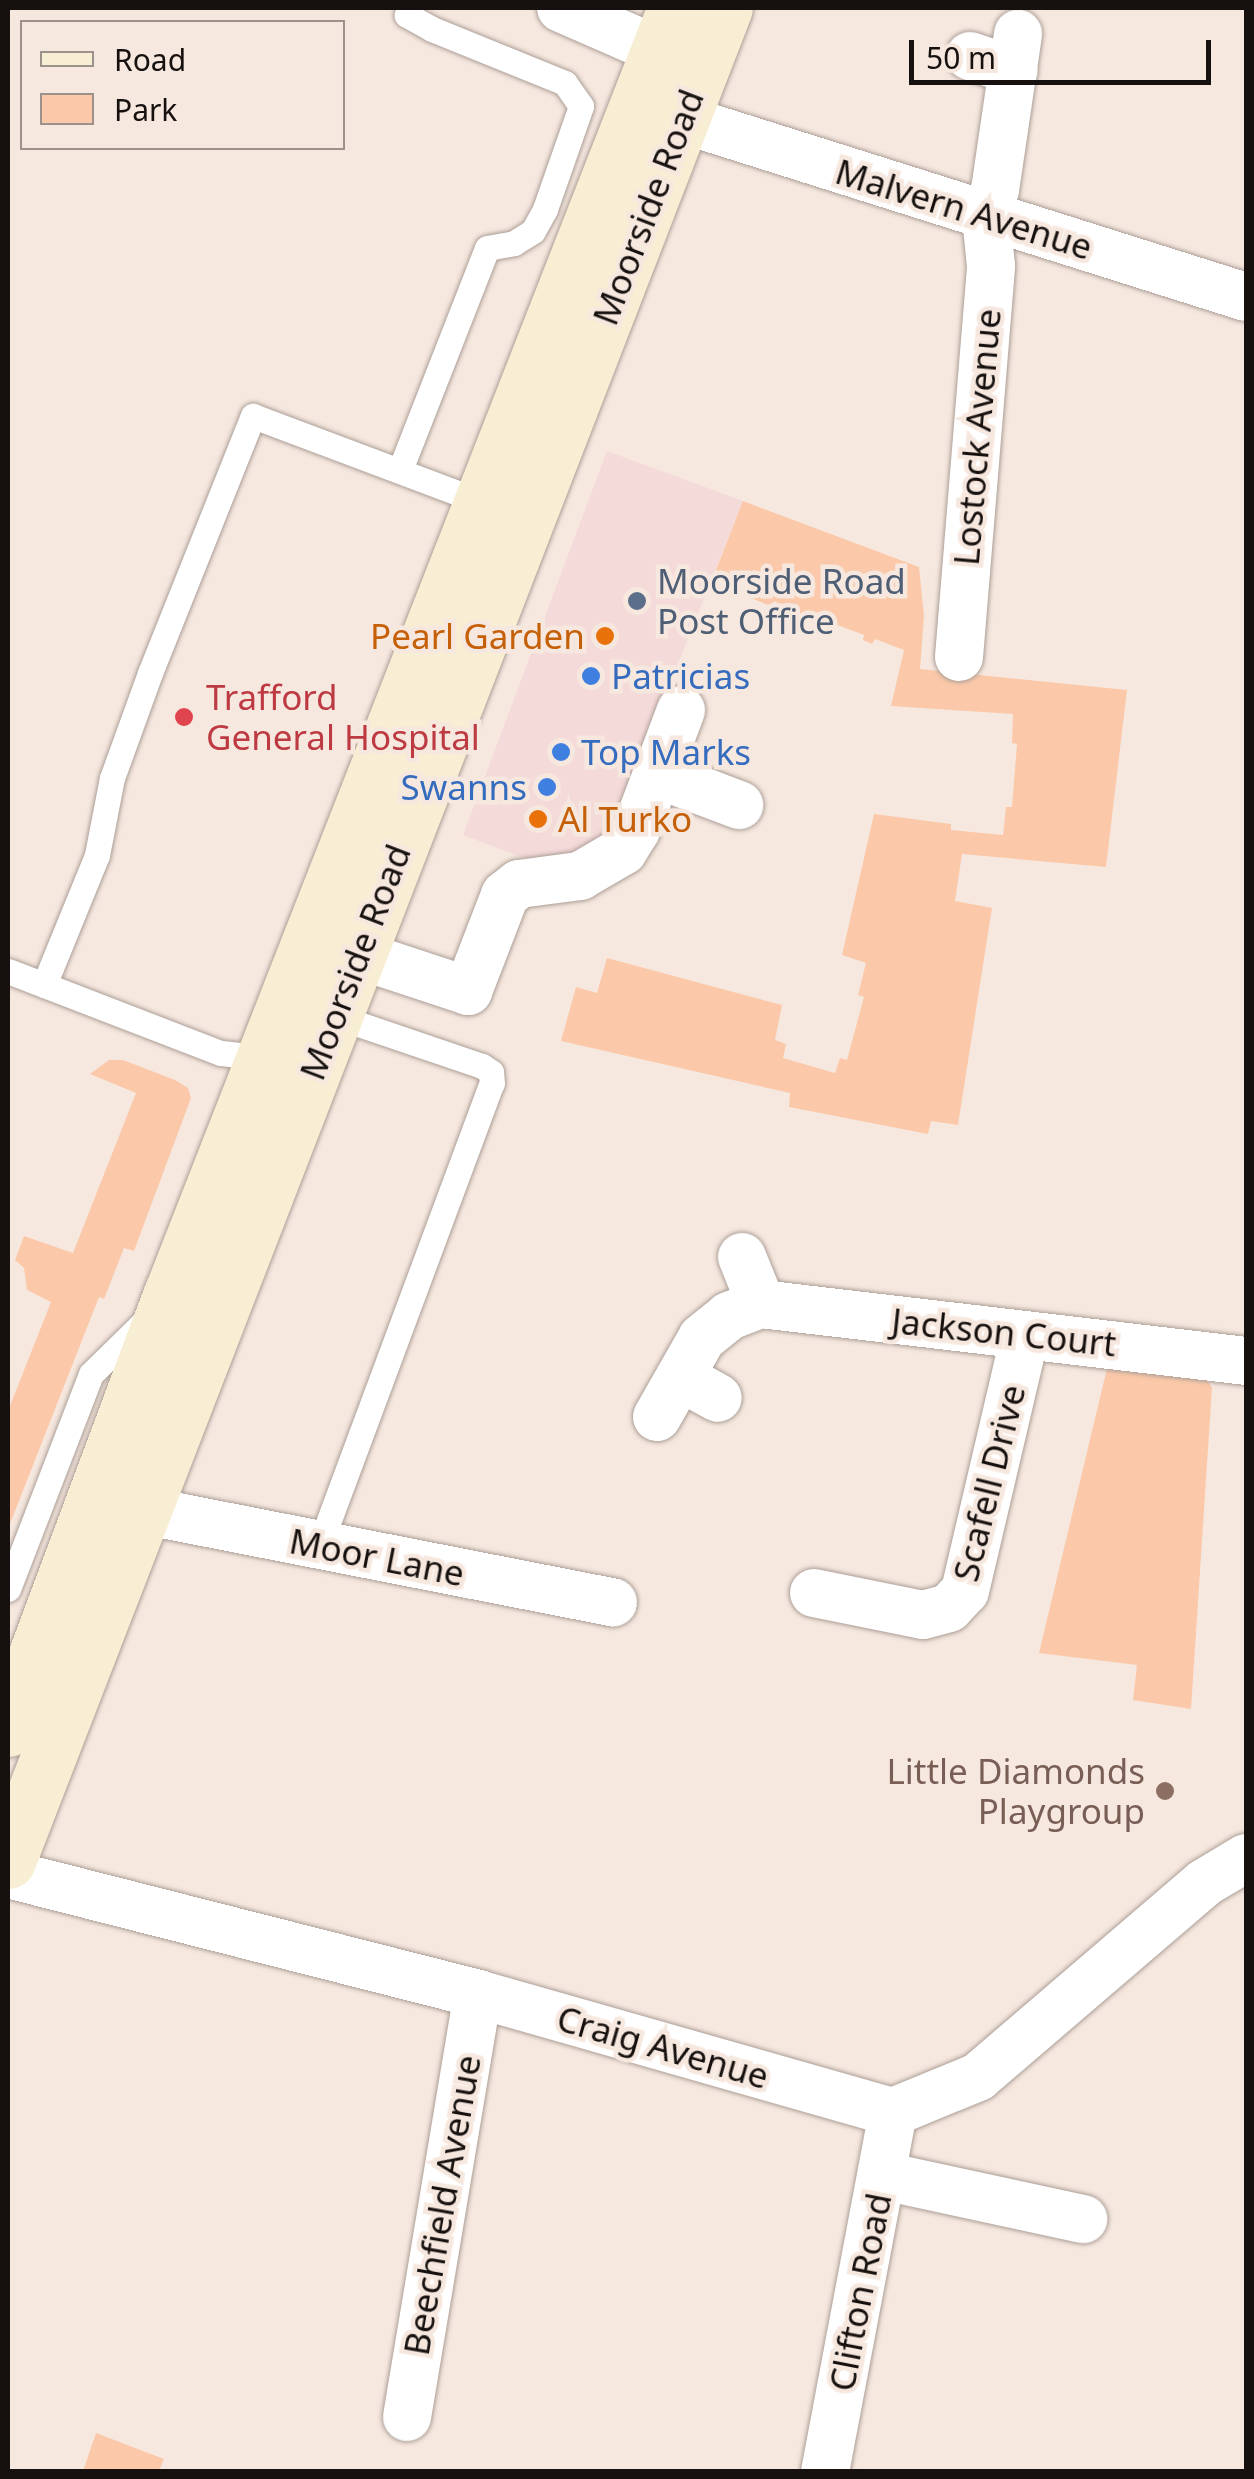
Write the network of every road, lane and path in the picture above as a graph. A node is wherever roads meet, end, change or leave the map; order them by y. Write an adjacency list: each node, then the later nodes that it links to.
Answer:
1 (410, 8): 9 (lane)
2 (561, 8): 6 (street, Malvern Avenue)
3 (675, 8): 6 (street, Moorside Road)
4 (725, 8): 6 (street, Moorside Road)
5 (1000, 53): 7 (street)
6 (664, 113): 7 (street, Malvern Avenue); 10 (street, Moorside Road); 15 (street, Moorside Road)
7 (986, 217): 8 (street, Malvern Avenue); 11 (street, Lostock Avenue)
8 (1246, 297)
9 (400, 470): 10 (lane); 17 (lane)
10 (482, 502): 15 (street, Moorside Road)
11 (958, 656)
12 (681, 710): 13 (street)
13 (657, 774): 14 (street); 15 (street)
14 (739, 805)
15 (334, 947): 18 (street, Moorside Road); 19 (street, Moorside Road)
16 (8, 971): 17 (lane)
17 (44, 985): 19 (lane)
18 (336, 1013): 19 (lane); 26 (street, Moorside Road); 27 (lane)
19 (264, 1060): 21 (street, Moorside Road)
20 (742, 1258): 22 (street)
21 (171, 1294): 26 (street, Moorside Road); 28 (lane)
22 (761, 1304): 23 (street, Jackson Court); 25 (street)
23 (1025, 1336): 24 (street, Jackson Court); 29 (street, Scafell Drive)
24 (1246, 1361)
25 (685, 1398)
26 (119, 1503): 27 (street, Moor Lane); 31 (street, Moorside Road); 33 (street, Moorside Road)
27 (319, 1547): 30 (street, Moor Lane)
28 (8, 1589)
29 (814, 1594)
30 (613, 1602)
31 (8, 1729)
32 (1246, 1858): 36 (street)
33 (8, 1861)
34 (8, 1874): 35 (street, Craig Avenue)
35 (478, 1994): 36 (street, Craig Avenue); 39 (street, Beechfield Avenue)
36 (893, 2112): 37 (street, Clifton Road)
37 (884, 2176): 38 (street); 40 (street, Clifton Road)
38 (1084, 2219)
39 (407, 2416)
40 (825, 2472)

